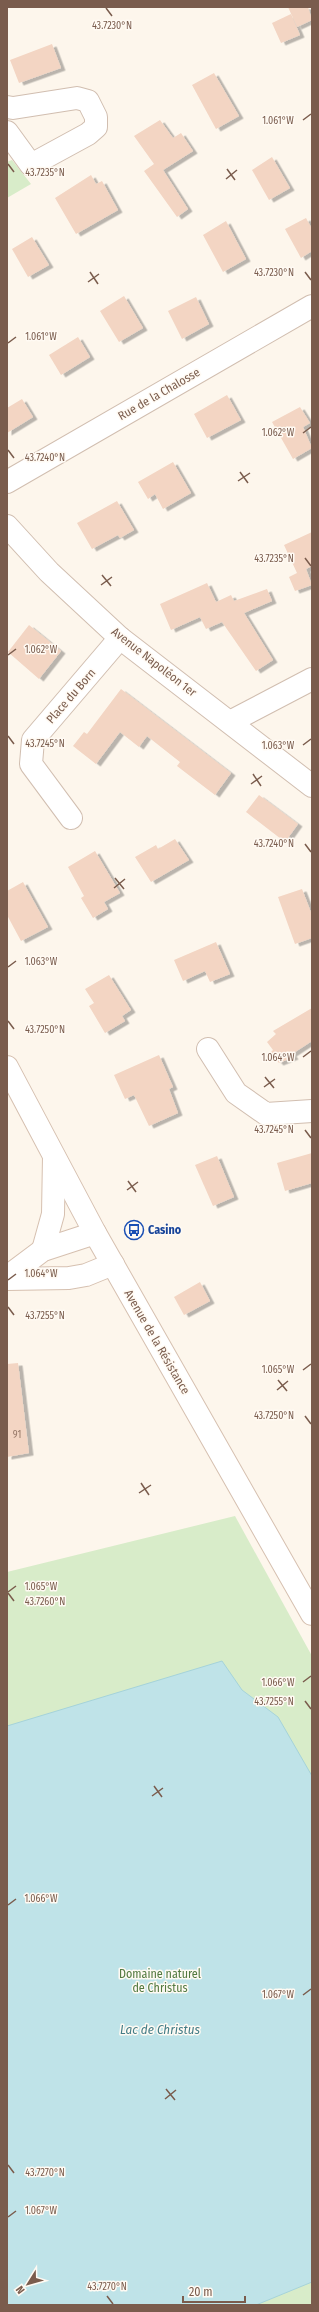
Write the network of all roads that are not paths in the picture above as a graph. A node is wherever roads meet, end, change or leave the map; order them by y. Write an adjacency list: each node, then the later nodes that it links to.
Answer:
1 (7, 107): 2 (street)
2 (7, 132)
3 (312, 306): 4 (street, Rue de la Chalosse)
4 (7, 482)
5 (7, 526): 6 (street, Avenue Napoléon 1er)
6 (120, 638): 8 (street, Avenue Napoléon 1er); 10 (street, Place du Born)
7 (312, 679): 8 (street)
8 (230, 722): 9 (street, Avenue Napoléon 1er)
9 (312, 786)
10 (71, 818)
11 (208, 1049): 13 (street)
12 (7, 1067): 14 (street, Avenue de la Résistance)
13 (312, 1111)
14 (54, 1155): 15 (street, Avenue de la Résistance); 16 (street)
15 (95, 1233): 16 (street); 17 (street, Avenue de la Résistance)
16 (43, 1250): 18 (street)
17 (113, 1264): 18 (street); 19 (street, Avenue de la Résistance)
18 (7, 1278)
19 (312, 1614)

